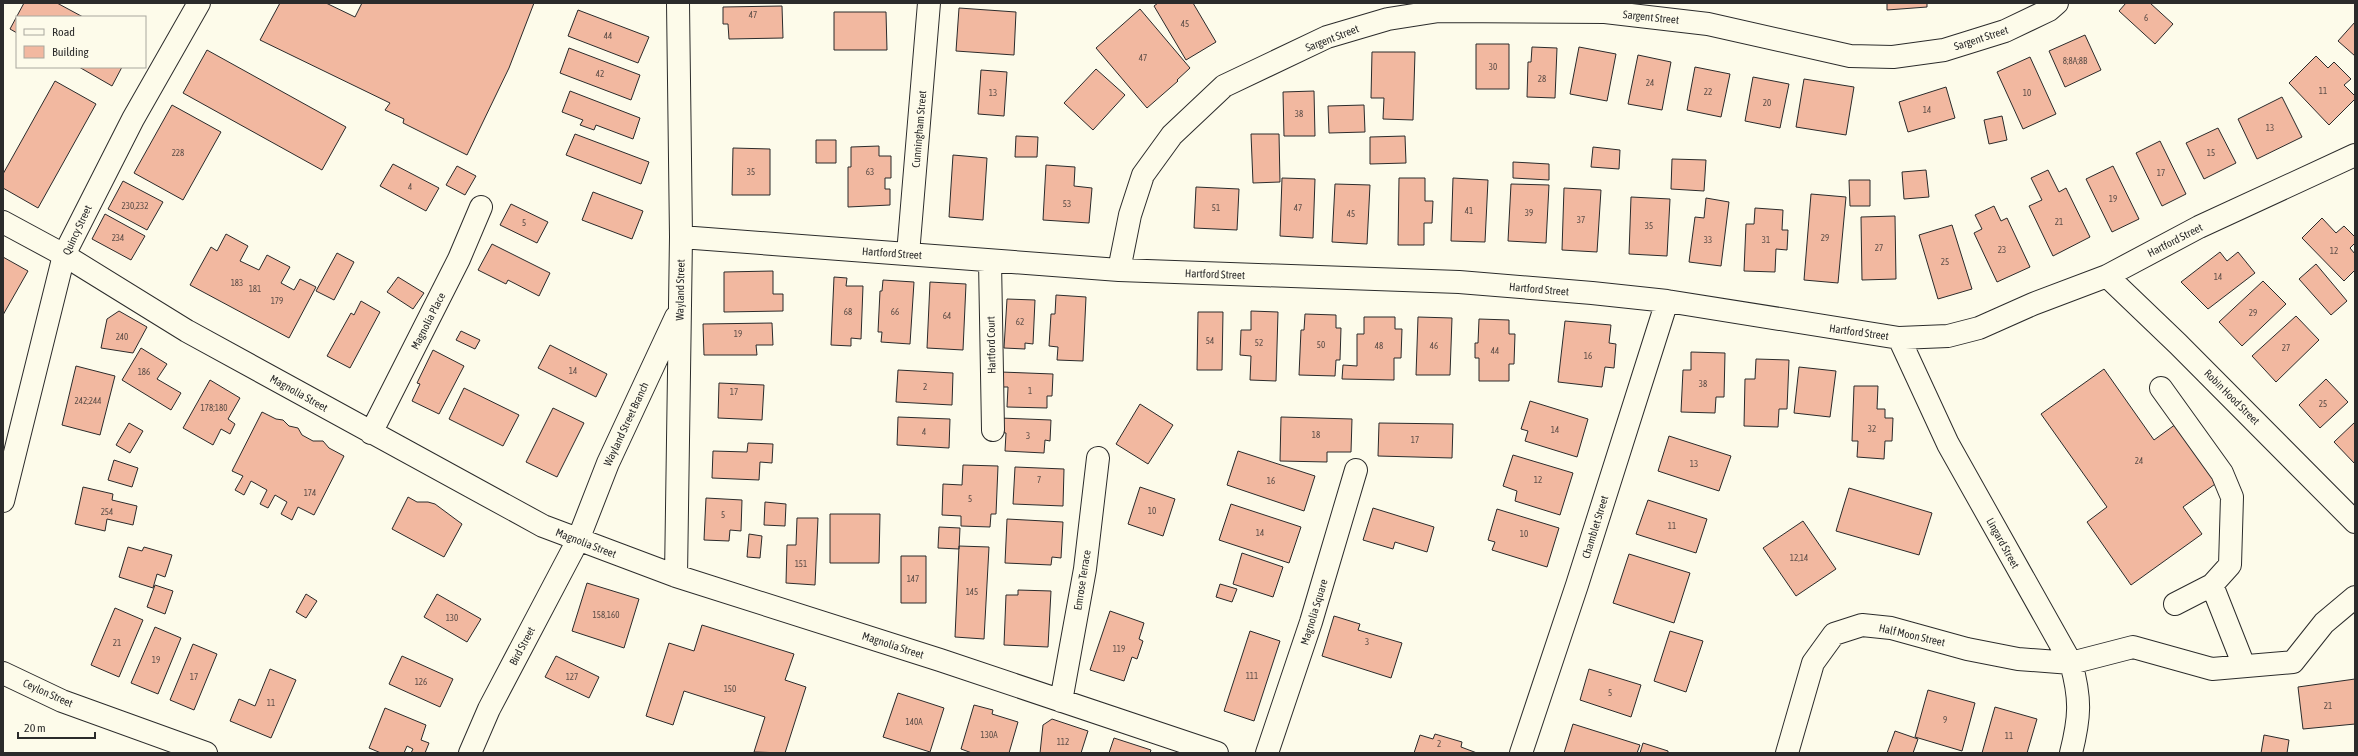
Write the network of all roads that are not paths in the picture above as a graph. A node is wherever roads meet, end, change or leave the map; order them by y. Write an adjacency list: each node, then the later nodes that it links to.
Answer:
1 (200, 3): 10 (street, Quincy Street)
2 (678, 3): 8 (street, Wayland Street)
3 (929, 3): 9 (street, Cunningham Street)
4 (2057, 3): 12 (street, Sargent Street)
5 (2355, 155): 13 (street, Hartford Street)
6 (481, 207): 19 (street, Magnolia Place)
7 (3, 222): 10 (street, Magnolia Street)
8 (681, 237): 9 (street, Hartford Street); 15 (street, Wayland Street)
9 (908, 254): 11 (street, Hartford Street)
10 (64, 255): 19 (street, Magnolia Street); 22 (street, Quincy Street)
11 (990, 260): 12 (street, Hartford Street); 18 (street, Hartford Court)
12 (1119, 270): 14 (street, Hartford Street)
13 (2107, 276): 16 (street, Hartford Street); 23 (street, Robin Hood Street)
14 (1667, 301): 16 (street, Hartford Street); 37 (street, Chamblet Street)
15 (679, 310): 24 (street, Wayland Street Branch); 25 (street, Wayland Street)
16 (1899, 338): 29 (street, Lingard Street)
17 (2161, 388): 26 (street)
18 (993, 430)
19 (371, 433): 24 (street, Magnolia Street)
20 (1098, 458): 32 (street, Emrose Terrace)
21 (1356, 470): 36 (street, Magnolia Square)
22 (3, 501)
23 (2355, 522)
24 (578, 540): 25 (street, Magnolia Street); 34 (street, Bird Street)
25 (676, 576): 32 (street, Magnolia Street)
26 (2212, 585): 28 (street); 30 (street)
27 (2355, 597): 30 (street)
28 (2175, 604)
29 (2071, 664): 30 (street); 38 (street, Half Moon Street); 39 (street, Lingard Street)
30 (2244, 666)
31 (3, 673): 33 (street, Ceylon Street)
32 (1061, 701): 35 (street, Magnolia Street)
33 (206, 753)
34 (470, 753)
35 (1217, 753)
36 (1267, 753)
37 (1522, 753)
38 (1787, 753)
39 (2071, 753)

